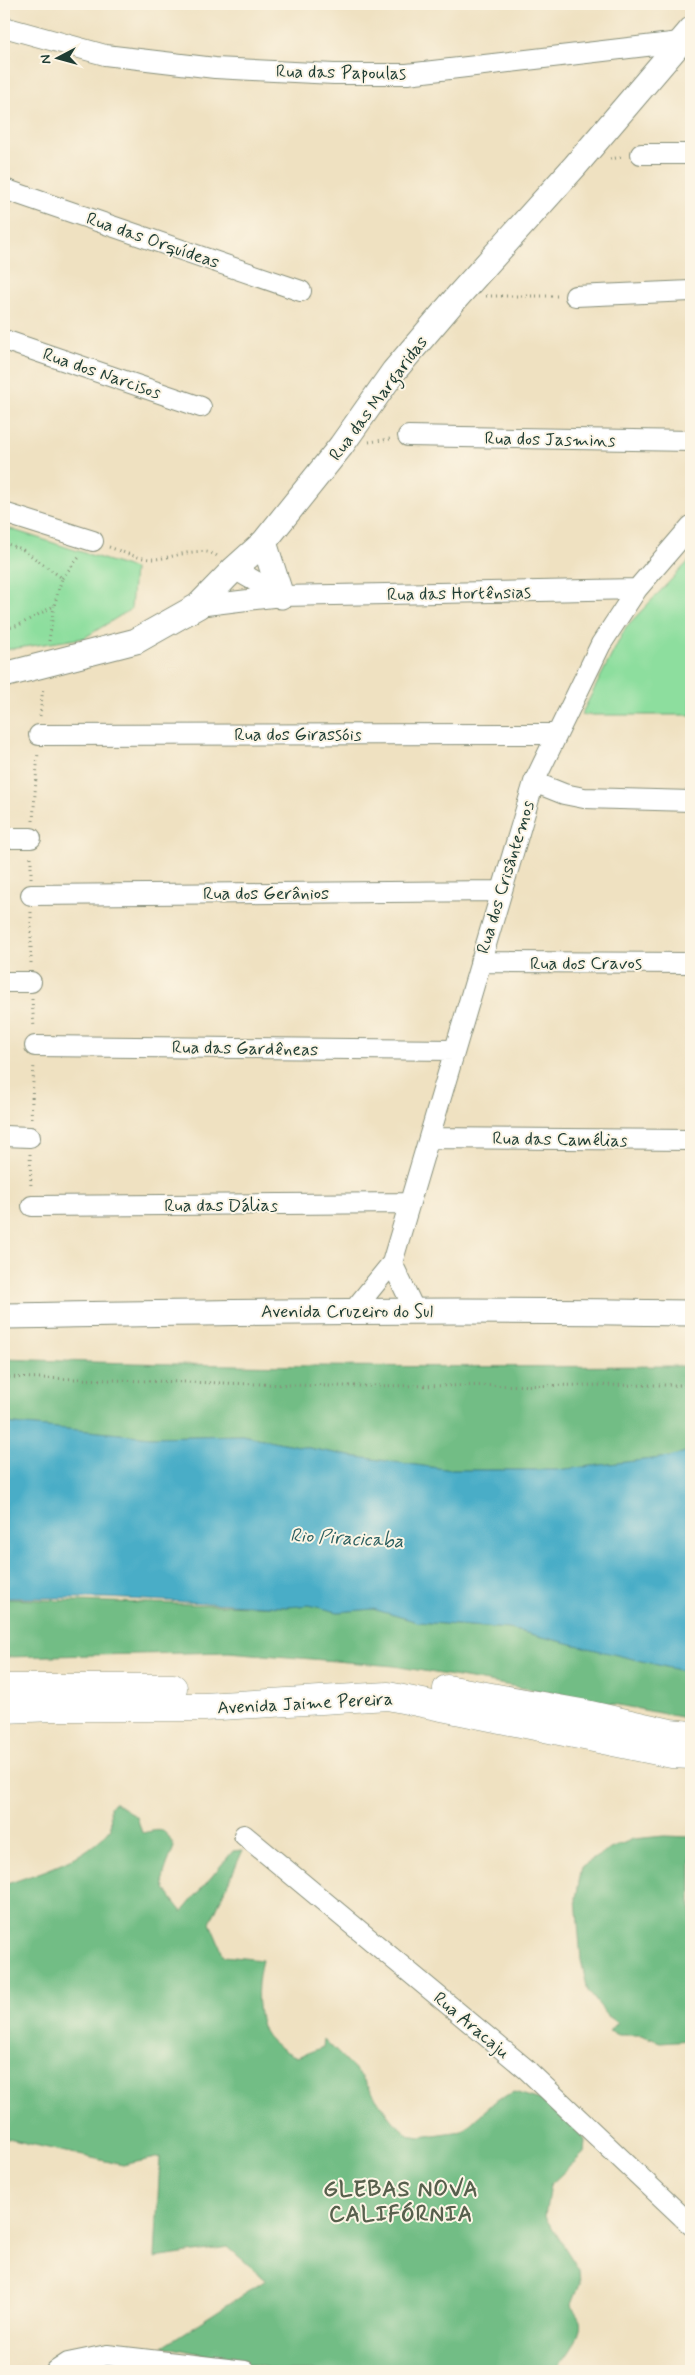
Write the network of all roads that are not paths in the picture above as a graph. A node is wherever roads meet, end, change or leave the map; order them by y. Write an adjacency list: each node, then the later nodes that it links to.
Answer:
1 (4, 28): 2 (street, Rua das Papoulas)
2 (686, 36): 16 (street, Rua das Margaridas)
3 (641, 154): 4 (street)
4 (691, 154)
5 (4, 189): 6 (street, Rua das Orquídeas)
6 (301, 291)
7 (691, 291): 8 (street)
8 (574, 296)
9 (4, 340): 10 (street, Rua dos Narcisos)
10 (201, 407)
11 (408, 436): 12 (street, Rua dos Jasmins)
12 (691, 441)
13 (4, 513): 15 (street)
14 (691, 526): 18 (street, Rua dos Crisântemos)
15 (93, 541)
16 (264, 542): 17 (street, Rua das Margaridas); 19 (street)
17 (234, 569): 19 (street); 20 (street, Rua das Margaridas)
18 (637, 589): 19 (street, Rua das Hortênsias); 23 (street, Rua dos Crisântemos)
19 (280, 596): 20 (street, Rua das Hortênsias)
20 (198, 606): 21 (street, Rua das Margaridas)
21 (4, 675)
22 (39, 734): 23 (street, Rua dos Girassóis)
23 (557, 734): 24 (street, Rua dos Crisântemos)
24 (534, 782): 25 (street); 28 (street, Rua dos Crisântemos)
25 (691, 801)
26 (4, 838): 27 (street)
27 (31, 838)
28 (500, 891): 29 (street, Rua dos Gerânios); 30 (street, Rua dos Crisântemos)
29 (31, 895)
30 (480, 962): 31 (street, Rua dos Cravos); 35 (street, Rua dos Crisântemos)
31 (691, 963)
32 (4, 982): 33 (street)
33 (31, 982)
34 (35, 1046): 35 (street, Rua das Gardêneas)
35 (455, 1050): 38 (street, Rua dos Crisântemos)
36 (4, 1136): 37 (street)
37 (30, 1137)
38 (429, 1138): 39 (street, Rua das Camélias); 40 (street, Rua dos Crisântemos)
39 (691, 1140)
40 (410, 1203): 41 (street, Rua das Dálias); 42 (street, Rua dos Crisântemos)
41 (32, 1206)
42 (392, 1263): 43 (street, Rua dos Crisântemos); 44 (street)
43 (353, 1311): 44 (street, Avenida Cruzeiro do Sul); 46 (street, Avenida Cruzeiro do Sul)
44 (415, 1311): 45 (street, Avenida Cruzeiro do Sul)
45 (691, 1312)
46 (4, 1316)
47 (4, 1688): 49 (main road, Avenida Jaime Pereira)
48 (4, 1709): 50 (main road, Avenida Jaime Pereira)
49 (691, 1735)
50 (691, 1755)
51 (244, 1834): 52 (street, Rua Aracaju)
52 (691, 2225)
53 (233, 2370): 54 (street)
54 (56, 2371)

